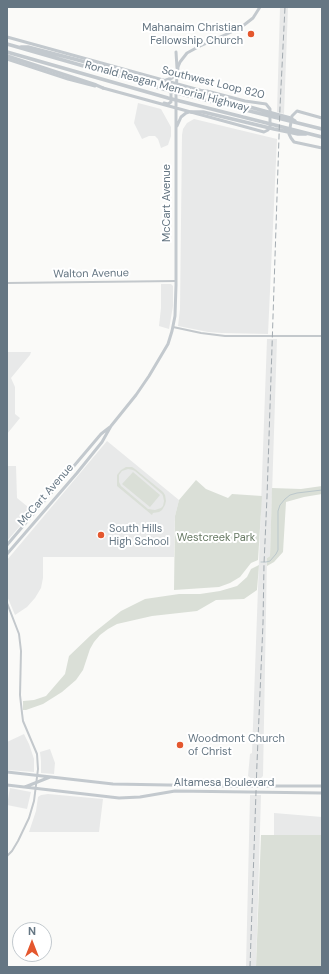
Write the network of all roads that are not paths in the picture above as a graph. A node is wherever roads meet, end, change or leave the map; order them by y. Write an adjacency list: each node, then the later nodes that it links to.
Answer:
1 (260, 7): 10 (main road, McCart Avenue)
2 (291, 8): 3 (street)
3 (322, 8)
4 (7, 37): 11 (main road, Southwest Loop 820)
5 (7, 44): 6 (highway, Ronald Reagan Memorial Highway)
6 (16, 47): 11 (highway); 21 (highway, Ronald Reagan Memorial Highway)
7 (7, 52): 22 (highway, Ronald Reagan Memorial Highway)
8 (176, 52): 10 (main road)
9 (7, 58): 15 (highway)
10 (177, 71): 12 (main road); 14 (main road, McCart Avenue)
11 (131, 72): 12 (main road, Southwest Loop 820)
12 (164, 80): 13 (main road, Southwest Loop 820)
13 (170, 84): 14 (main road, Southwest Loop 820); 17 (main road)
14 (176, 84): 16 (main road, Southwest Loop 820); 18 (main road, McCart Avenue)
15 (103, 88): 17 (main road, Southwest Loop 820)
16 (203, 91): 19 (main road, Southwest Loop 820); 21 (highway)
17 (154, 102): 18 (main road, Southwest Loop 820)
18 (176, 108): 19 (main road, Southwest Loop 820); 23 (main road, McCart Avenue)
19 (191, 112): 22 (highway); 23 (main road)
20 (322, 118): 26 (main road)
21 (298, 123): 24 (highway, Ronald Reagan Memorial Highway)
22 (263, 124): 25 (highway)
23 (176, 128): 27 (main road, McCart Avenue)
24 (322, 129)
25 (322, 137)
26 (322, 148)
27 (176, 281): 28 (street, Walton Avenue); 29 (main road, McCart Avenue)
28 (7, 283)
29 (173, 327): 30 (street); 31 (main road, McCart Avenue)
30 (322, 336)
31 (111, 426): 32 (main road, McCart Avenue); 33 (main road, McCart Avenue)
32 (7, 545)
33 (7, 554)
34 (7, 603): 36 (street)
35 (7, 772): 36 (main road, Altamesa Boulevard)
36 (38, 775): 37 (main road, Altamesa Boulevard); 38 (street)
37 (50, 777): 38 (main road); 40 (main road, Altamesa Boulevard)
38 (37, 782): 41 (main road); 42 (street)
39 (7, 785): 41 (main road, Altamesa Boulevard)
40 (322, 786)
41 (25, 787): 42 (main road, Altamesa Boulevard)
42 (36, 788): 43 (main road, Altamesa Boulevard); 44 (street)
43 (322, 793)
44 (7, 856)

